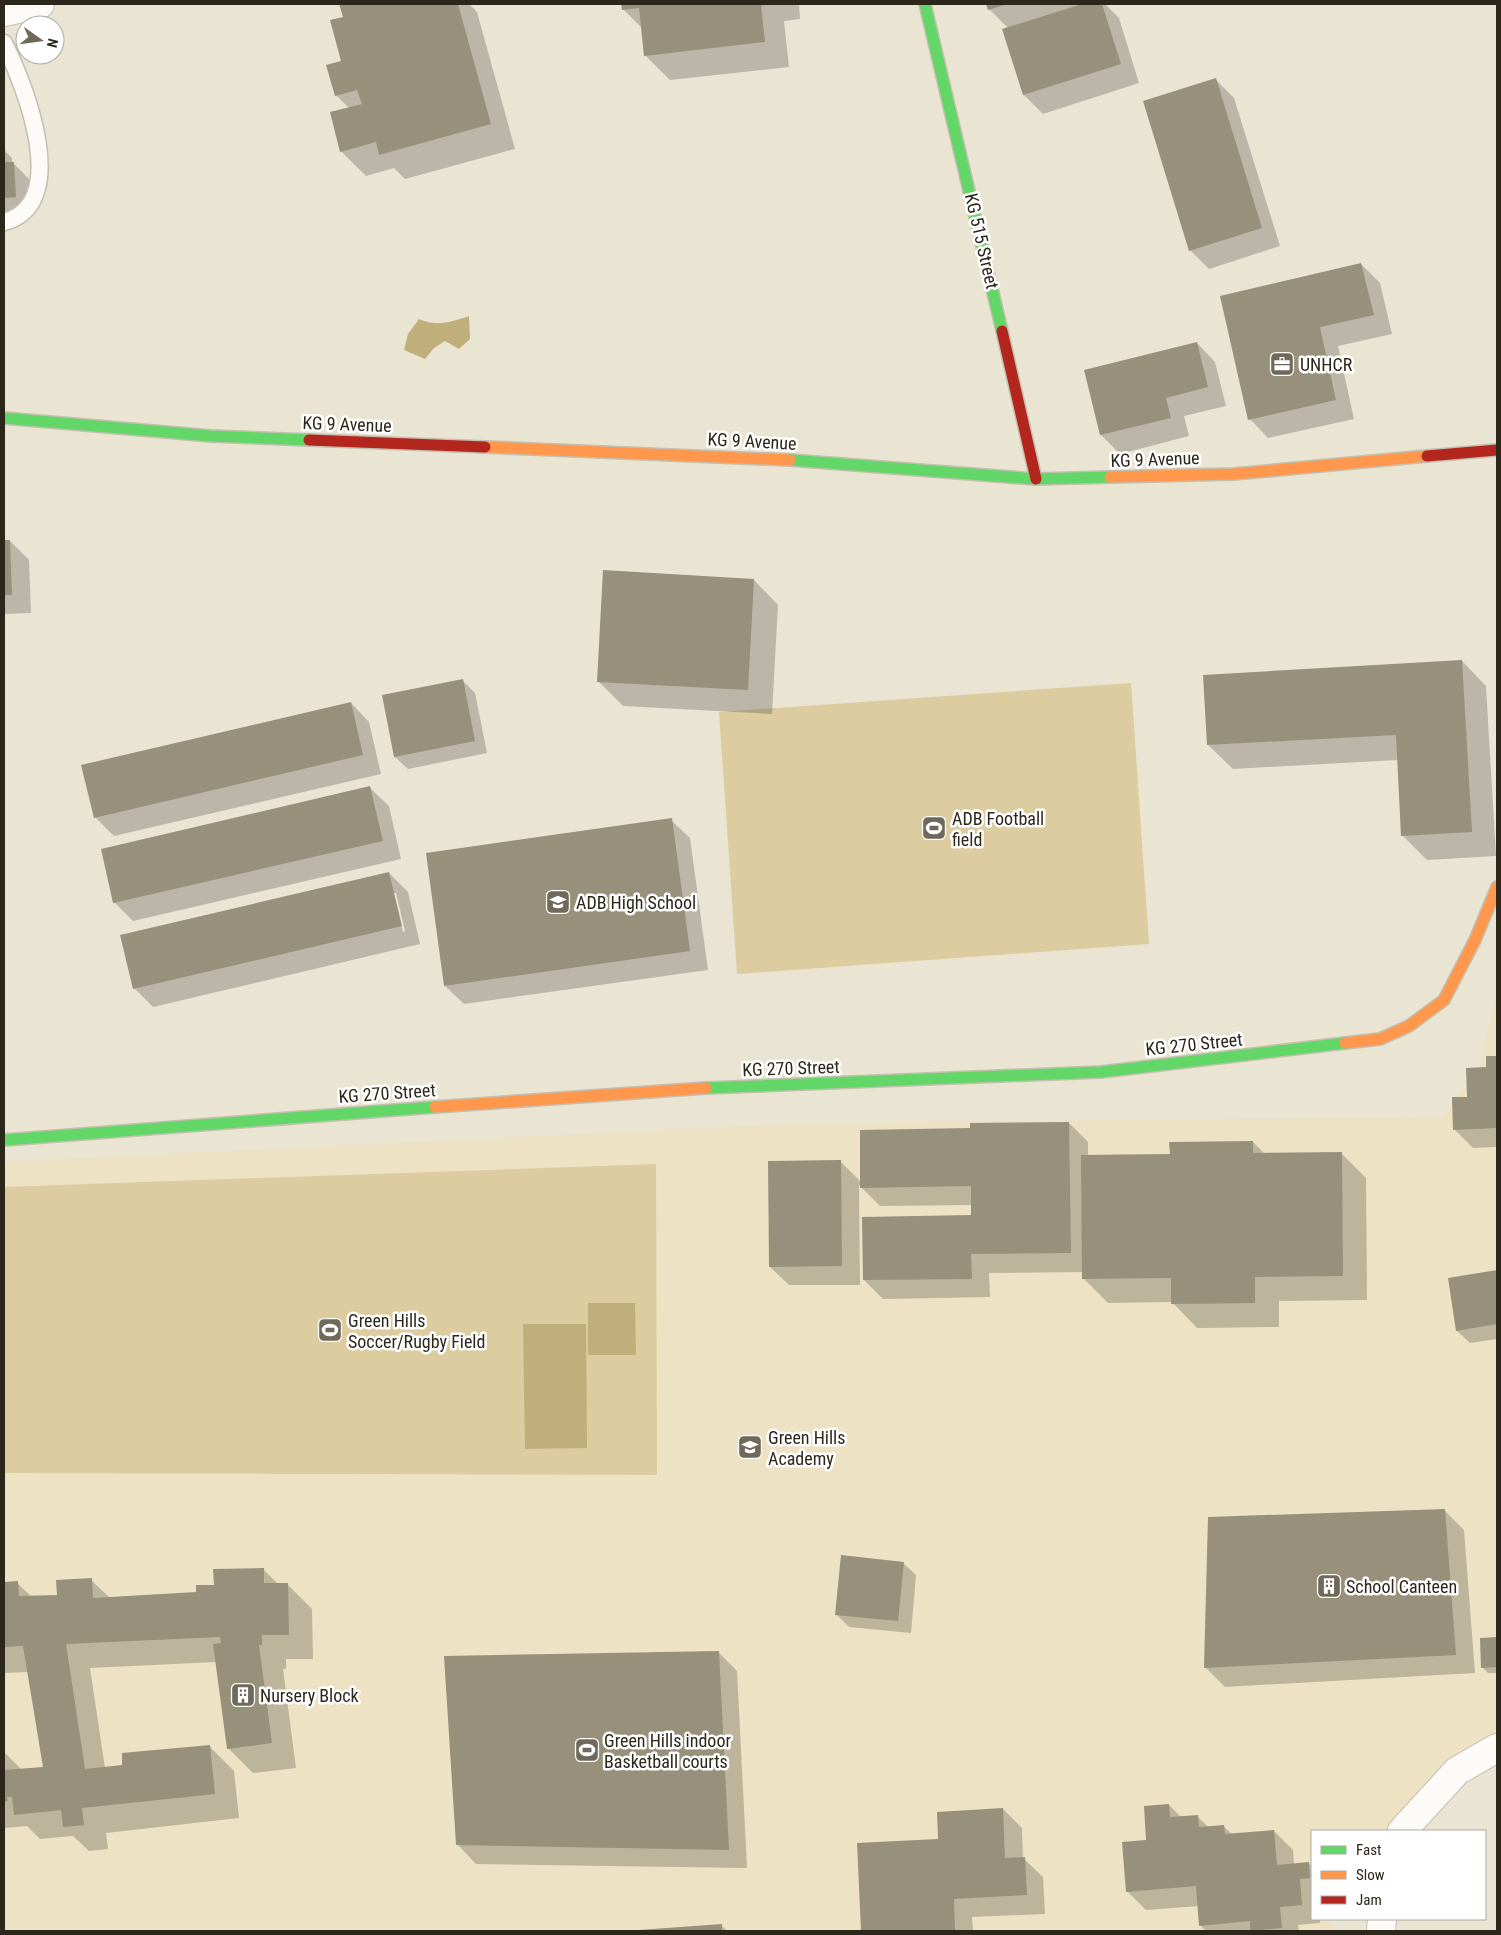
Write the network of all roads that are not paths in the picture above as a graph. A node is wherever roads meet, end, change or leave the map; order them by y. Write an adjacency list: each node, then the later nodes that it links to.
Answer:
1 (40, 4): 3 (street)
2 (925, 4): 8 (street, KG 515 Street)
3 (4, 12)
4 (4, 43): 5 (lane)
5 (4, 222)
6 (4, 418): 8 (street, KG 9 Avenue)
7 (1497, 450): 8 (street, KG 9 Avenue)
8 (1036, 479)
9 (1497, 887): 10 (street, KG 270 Street)
10 (4, 1140)
11 (1497, 1748): 12 (street)
12 (1403, 1830)

